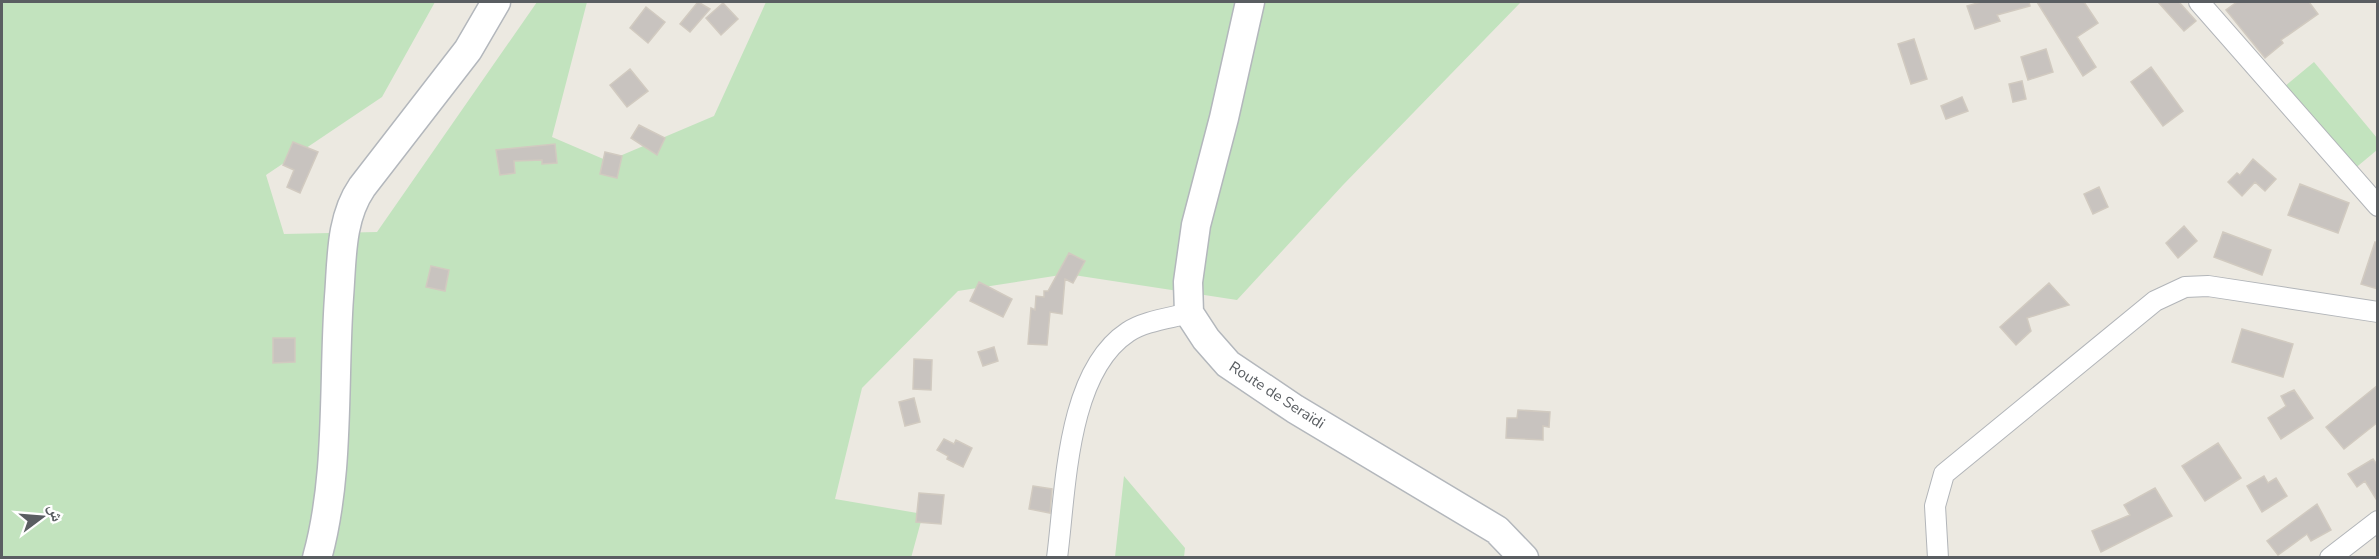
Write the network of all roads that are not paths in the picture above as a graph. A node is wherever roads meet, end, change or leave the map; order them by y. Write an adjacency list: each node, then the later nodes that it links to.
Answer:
1 (496, 2): 8 (main road)
2 (1250, 2): 6 (main road)
3 (2199, 2): 4 (street)
4 (2378, 206)
5 (2378, 312): 11 (street)
6 (1189, 313): 9 (street); 10 (main road, Route de Seraïdi)
7 (2378, 521): 12 (street)
8 (317, 558)
9 (1057, 558)
10 (1524, 558)
11 (1938, 558)
12 (2330, 558)

